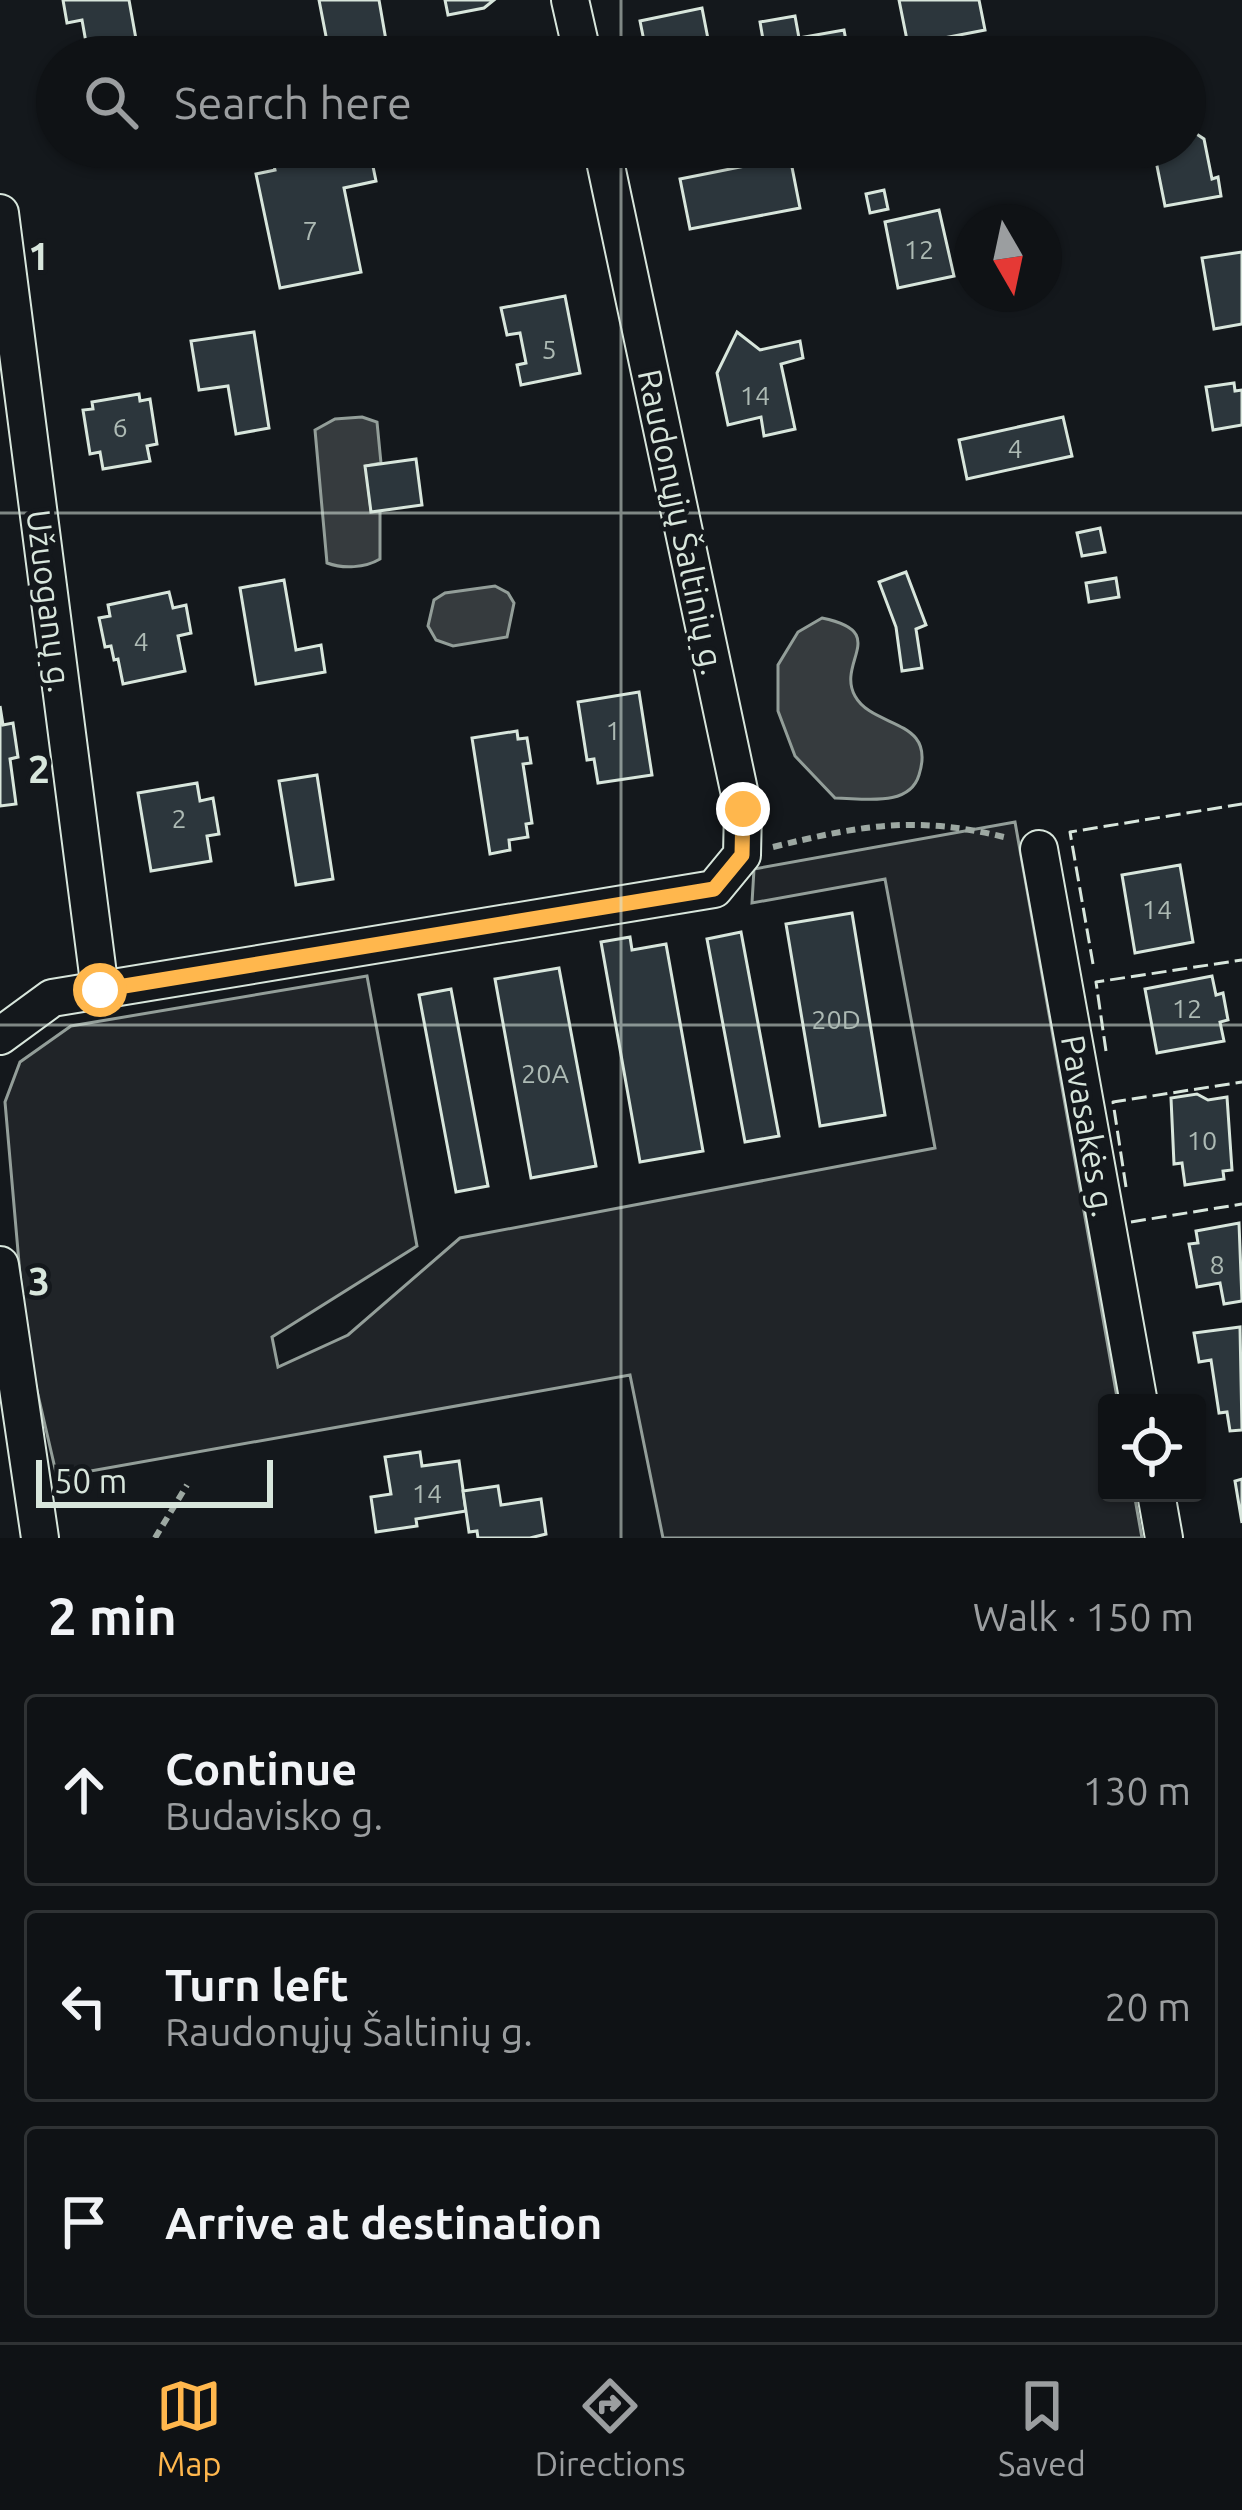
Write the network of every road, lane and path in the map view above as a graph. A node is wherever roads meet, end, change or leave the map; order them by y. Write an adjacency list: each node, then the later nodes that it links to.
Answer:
1 (570, 0): 2 (street)
2 (578, 36)
3 (606, 168): 6 (street, Raudonųjų Šaltinių g.)
4 (0, 213): 7 (street, Užuoganų g.)
5 (1040, 849): 6 (path); 10 (street, Pavasakės g.)
6 (742, 855): 7 (street)
7 (100, 990): 8 (street)
8 (0, 1036)
9 (0, 1265): 13 (street)
10 (1137, 1394)
11 (187, 1485): 14 (path)
12 (1158, 1502): 15 (street)
13 (40, 1538)
14 (155, 1538)
15 (1164, 1538)

